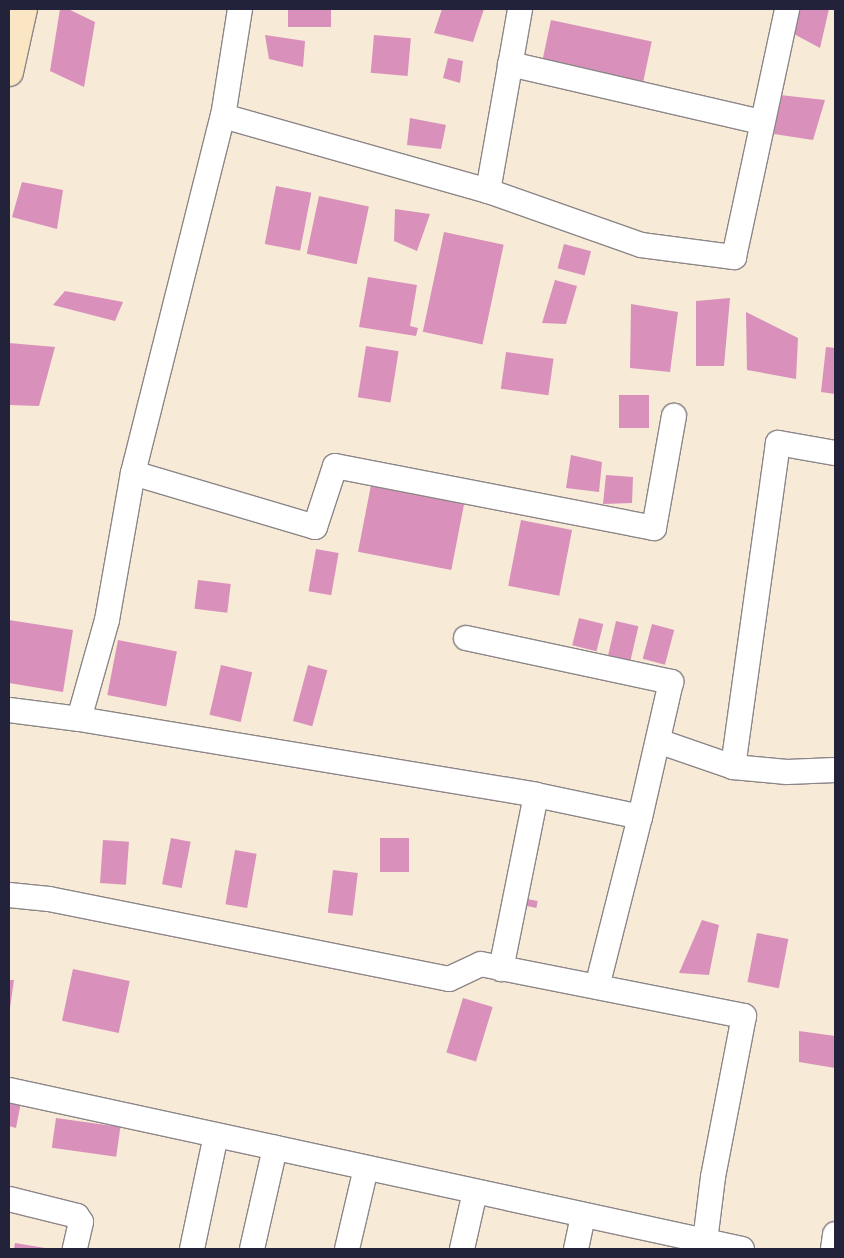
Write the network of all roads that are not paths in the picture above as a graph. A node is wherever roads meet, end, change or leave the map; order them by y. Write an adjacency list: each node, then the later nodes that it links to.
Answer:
1 (24, 9): 6 (main road)
2 (240, 9): 7 (street)
3 (520, 9): 5 (street)
4 (787, 9): 8 (street)
5 (510, 64): 8 (street); 9 (street)
6 (9, 72)
7 (223, 116): 9 (street); 12 (street)
8 (762, 122): 9 (street)
9 (488, 192)
10 (674, 416): 12 (street)
11 (835, 452): 17 (street)
12 (133, 473): 15 (street)
13 (466, 638): 16 (street)
14 (9, 710): 15 (street)
15 (79, 719): 19 (street)
16 (658, 741): 17 (street); 20 (street)
17 (733, 767): 18 (street)
18 (835, 770)
19 (536, 795): 20 (street); 22 (street)
20 (640, 817): 23 (street)
21 (9, 895): 22 (street)
22 (501, 968): 23 (street)
23 (597, 987): 32 (street)
24 (9, 1090): 25 (street)
25 (216, 1135): 26 (street); 34 (street)
26 (275, 1148): 27 (street); 35 (street)
27 (366, 1168): 28 (street); 36 (street)
28 (475, 1192): 30 (street); 37 (street)
29 (9, 1199): 33 (street)
30 (584, 1215): 32 (street); 38 (street)
31 (835, 1234): 40 (street)
32 (705, 1241): 39 (street)
33 (75, 1249)
34 (192, 1249)
35 (252, 1249)
36 (347, 1249)
37 (462, 1249)
38 (576, 1249)
39 (742, 1249)
40 (833, 1249)

